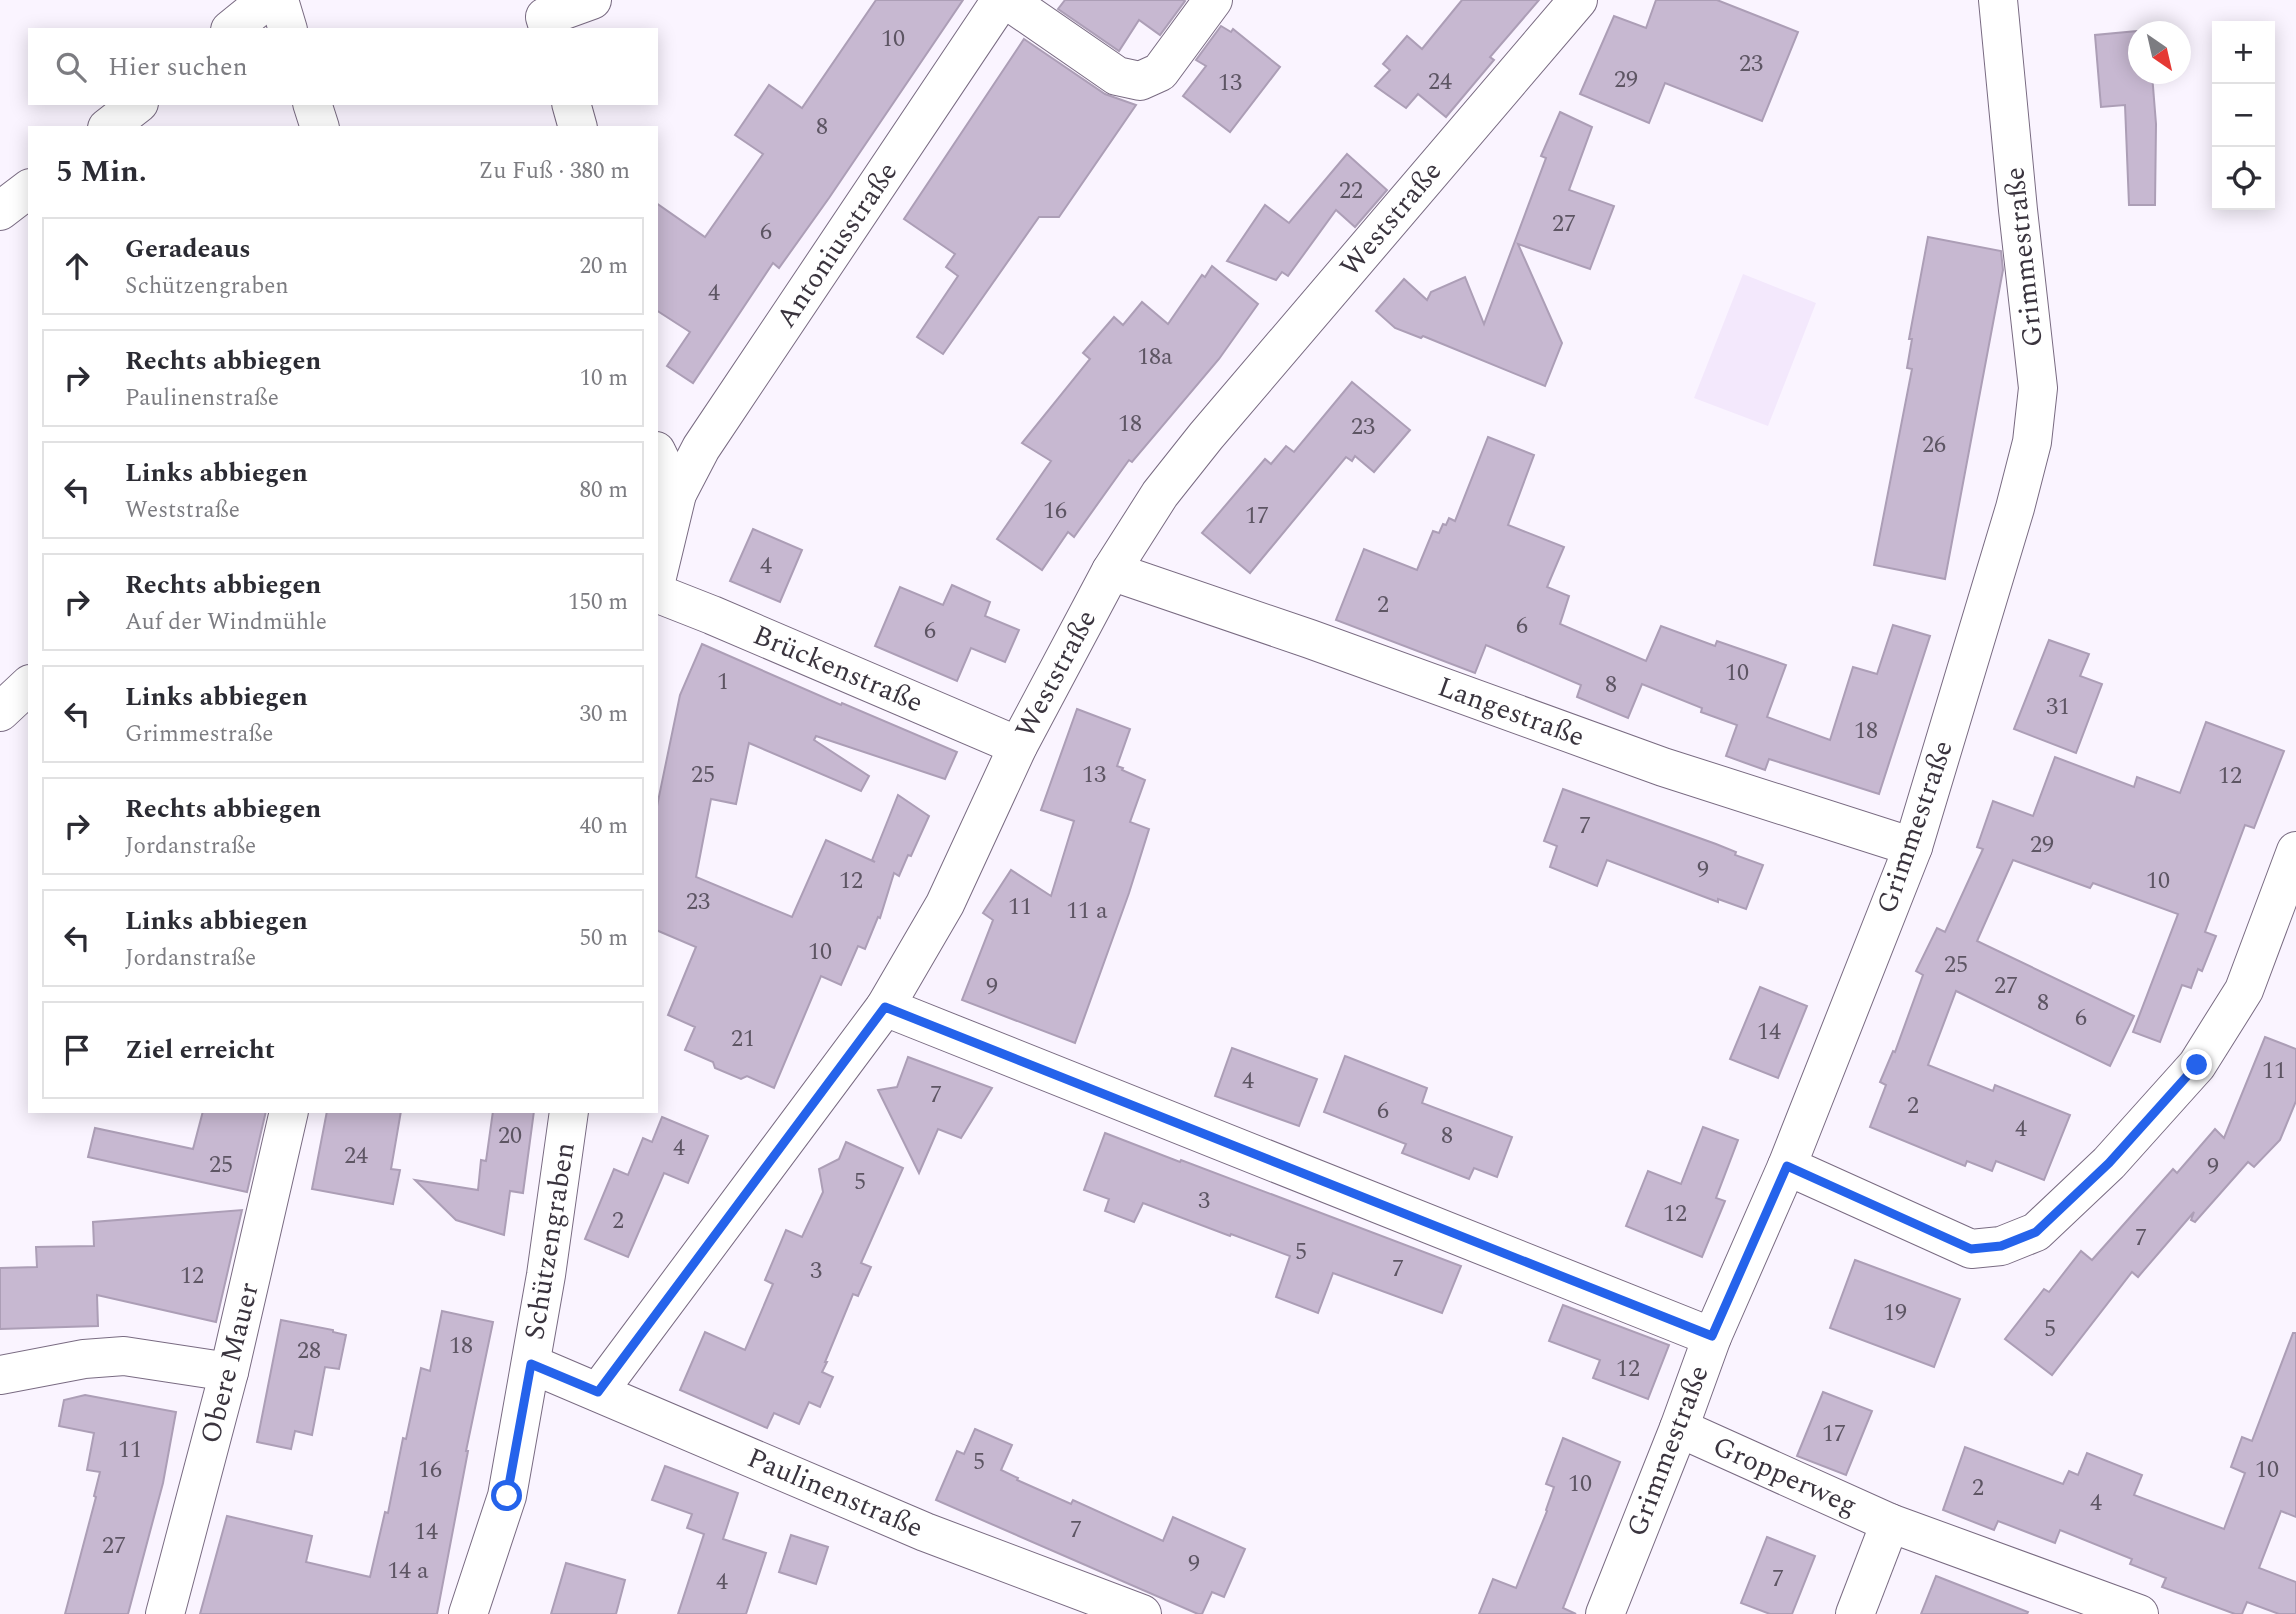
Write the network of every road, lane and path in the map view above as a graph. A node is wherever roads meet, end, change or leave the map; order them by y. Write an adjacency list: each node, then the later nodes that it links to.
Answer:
1 (267, 0): 10 (street)
2 (279, 0): 11 (street)
3 (592, 0): 9 (street)
4 (1001, 0): 21 (street, Antoniusstraße)
5 (1007, 0): 6 (street)
6 (1213, 0)
7 (1578, 0): 22 (street, Weststraße)
8 (1998, 0): 28 (street, Grimmestraße)
9 (547, 24)
10 (232, 28)
11 (287, 28)
12 (136, 105): 15 (street)
13 (313, 105): 16 (street)
14 (572, 105): 17 (street)
15 (110, 126)
16 (319, 126)
17 (577, 126)
18 (28, 190): 19 (street)
19 (0, 211)
20 (658, 455): 21 (street)
21 (677, 494): 23 (street)
22 (1111, 571): 27 (street, Weststraße); 28 (street, Langestraße)
23 (658, 573)
24 (658, 594): 27 (street, Brückenstraße)
25 (28, 686): 26 (street)
26 (0, 712)
27 (1018, 746): 30 (street, Weststraße)
28 (1913, 847): 33 (street, Grimmestraße)
29 (2296, 851): 33 (street)
30 (885, 1007): 34 (street); 38 (street, Weststraße)
31 (289, 1113): 36 (street, Obere Mauer)
32 (569, 1113): 35 (street, Schützengraben)
33 (1787, 1166): 34 (street, Grimmestraße)
34 (1712, 1336): 39 (street, Grimmestraße)
35 (531, 1364): 38 (street, Paulinenstraße); 42 (street, Schützengraben)
36 (229, 1371): 37 (street); 41 (street, Obere Mauer)
37 (0, 1375)
38 (598, 1392): 43 (street, Paulinenstraße)
39 (1679, 1428): 40 (street, Gropperweg); 44 (street, Grimmestraße)
40 (1890, 1523): 45 (street, Gropperweg); 46 (street, Gropperweg)
41 (165, 1614)
42 (468, 1614)
43 (1142, 1614)
44 (1605, 1614)
45 (1855, 1614)
46 (2139, 1614)

